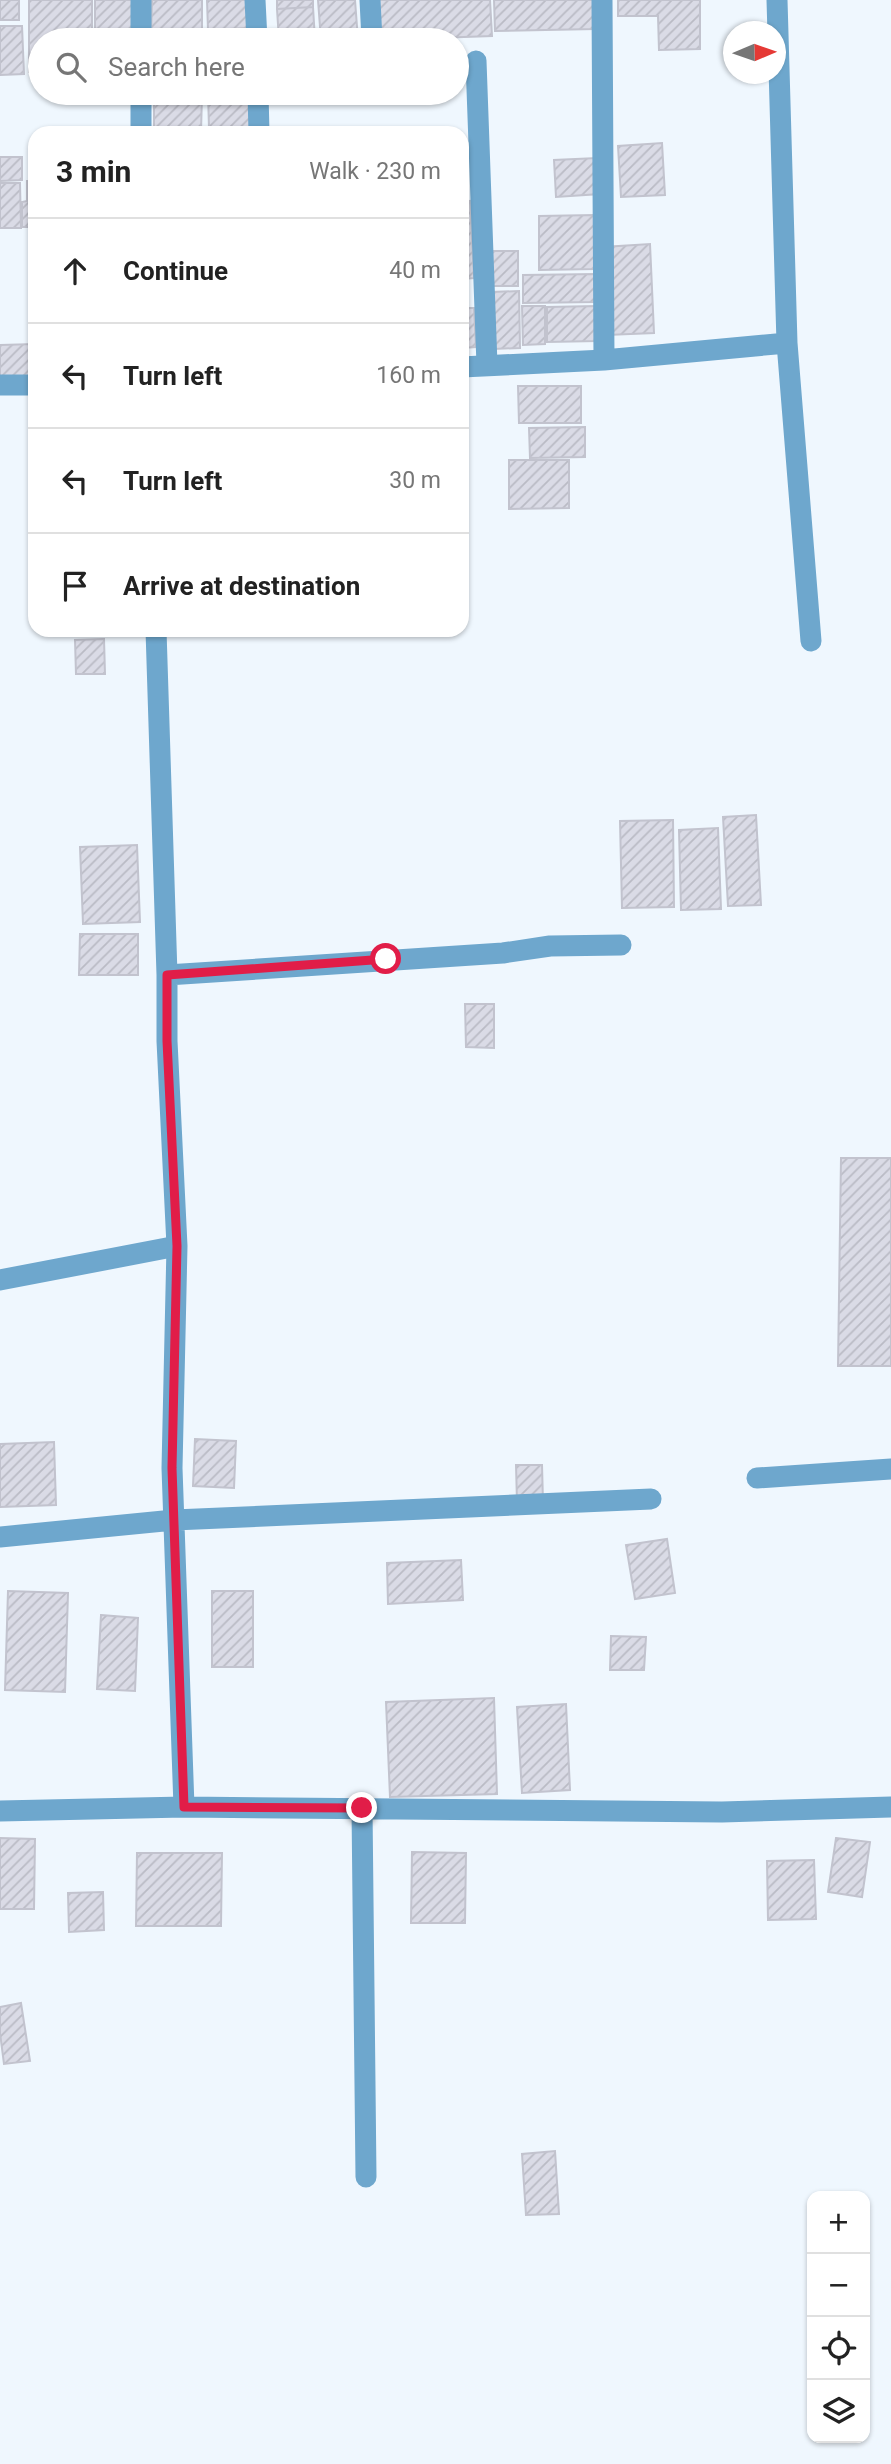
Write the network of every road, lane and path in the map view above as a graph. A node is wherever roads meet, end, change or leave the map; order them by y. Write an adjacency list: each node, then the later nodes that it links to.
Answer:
1 (141, 0): 6 (street)
2 (255, 0): 7 (street)
3 (370, 0): 8 (street)
4 (602, 0): 15 (street)
5 (778, 0): 14 (street)
6 (141, 28)
7 (256, 28)
8 (371, 28)
9 (476, 61): 16 (street)
10 (141, 105): 12 (street)
11 (258, 105): 13 (street)
12 (141, 126)
13 (259, 126)
14 (787, 343): 15 (street); 21 (street)
15 (604, 360): 16 (street)
16 (487, 365): 17 (street)
17 (469, 366)
18 (0, 385): 19 (street)
19 (28, 385)
20 (156, 637): 23 (street)
21 (811, 641)
22 (621, 945): 23 (street)
23 (167, 975): 24 (street)
24 (177, 1246): 25 (street); 29 (street)
25 (0, 1280)
26 (891, 1469): 27 (street)
27 (757, 1478)
28 (651, 1499): 29 (street)
29 (174, 1520): 30 (street); 31 (street)
30 (0, 1537)
31 (184, 1807): 33 (street); 34 (street)
32 (891, 1807): 33 (street)
33 (362, 1808): 35 (street)
34 (0, 1811)
35 (366, 2178)

